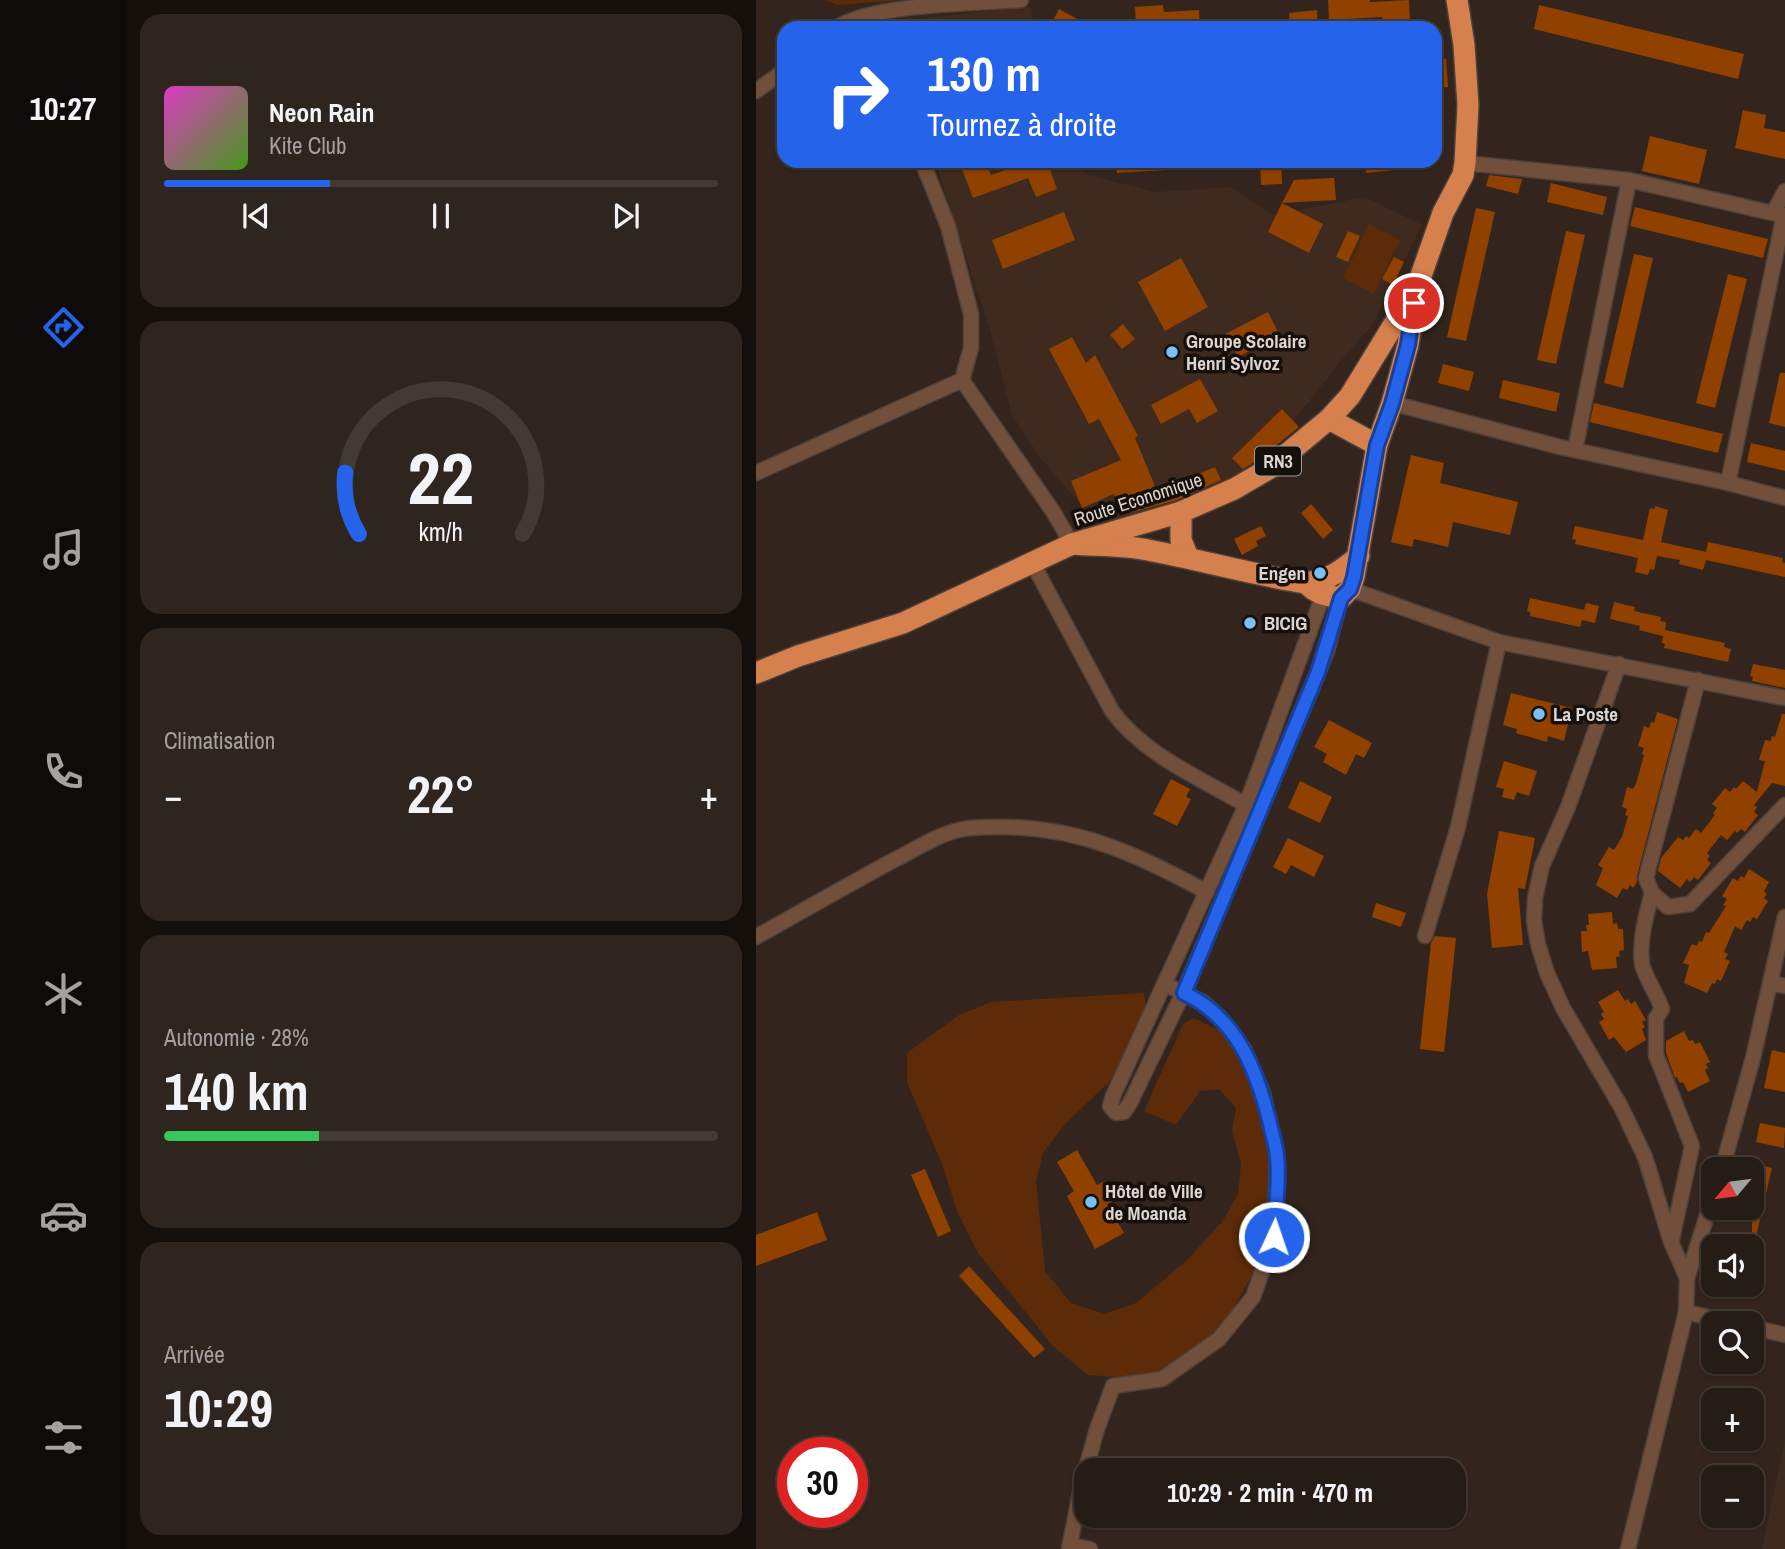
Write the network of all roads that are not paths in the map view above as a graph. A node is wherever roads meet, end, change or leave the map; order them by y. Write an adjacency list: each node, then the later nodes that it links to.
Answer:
1 (1021, 0): 3 (street)
2 (1457, 0): 6 (highway, Route Economique / RN3)
3 (849, 21)
4 (777, 76): 5 (street)
5 (756, 91)
6 (1465, 163): 8 (street); 11 (highway, Route Economique / RN3)
7 (925, 168): 13 (street)
8 (1629, 180): 10 (street); 17 (street)
9 (1785, 191): 10 (street)
10 (1781, 215): 19 (street)
11 (1417, 288): 12 (highway, Route Economique / RN3); 14 (highway, Route Economique / RN3)
12 (1363, 378): 14 (highway); 15 (highway, Route Economique / RN3)
13 (962, 380): 18 (street); 22 (street)
14 (1392, 404): 16 (highway, Route Economique / RN3); 17 (street)
15 (1329, 419): 16 (highway); 21 (highway, Route Economique / RN3)
16 (1377, 445): 23 (highway, Route Economique / RN3)
17 (1575, 450): 19 (street)
18 (756, 473)
19 (1727, 483): 20 (street)
20 (1785, 498)
21 (1181, 512): 22 (highway, Route Economique / RN3); 24 (highway)
22 (1072, 544): 24 (highway, Route Economique); 25 (highway, Route Economique / RN3)
23 (1359, 556): 26 (highway, Route Economique / RN3); 26 (highway)
24 (1188, 557): 26 (highway, Route Economique)
25 (1033, 564): 29 (highway, Route Economique / RN3); 32 (street)
26 (1330, 591): 27 (street); 32 (street); 42 (street)
27 (1499, 642): 28 (street); 37 (street)
28 (1619, 664): 30 (street); 45 (street)
29 (756, 673)
30 (1698, 680): 31 (street); 35 (street)
31 (1785, 698)
32 (1246, 805): 34 (street)
33 (1785, 805): 35 (street)
34 (1208, 892): 38 (street); 40 (street)
35 (1652, 893): 45 (street)
36 (1785, 917): 39 (street)
37 (1425, 936)
38 (756, 937)
39 (1770, 983): 41 (street); 43 (street)
40 (1164, 984): 42 (street); 42 (street)
41 (1785, 986)
42 (1184, 993): 51 (street)
43 (1725, 1157)
44 (1706, 1220): 46 (street)
45 (1671, 1242): 46 (street)
46 (1687, 1278): 47 (street)
47 (1686, 1312): 48 (street); 53 (street)
48 (1701, 1316)
49 (1764, 1330): 50 (street)
50 (1785, 1335)
51 (1070, 1547): 52 (street)
52 (1090, 1549)
53 (1629, 1549)

